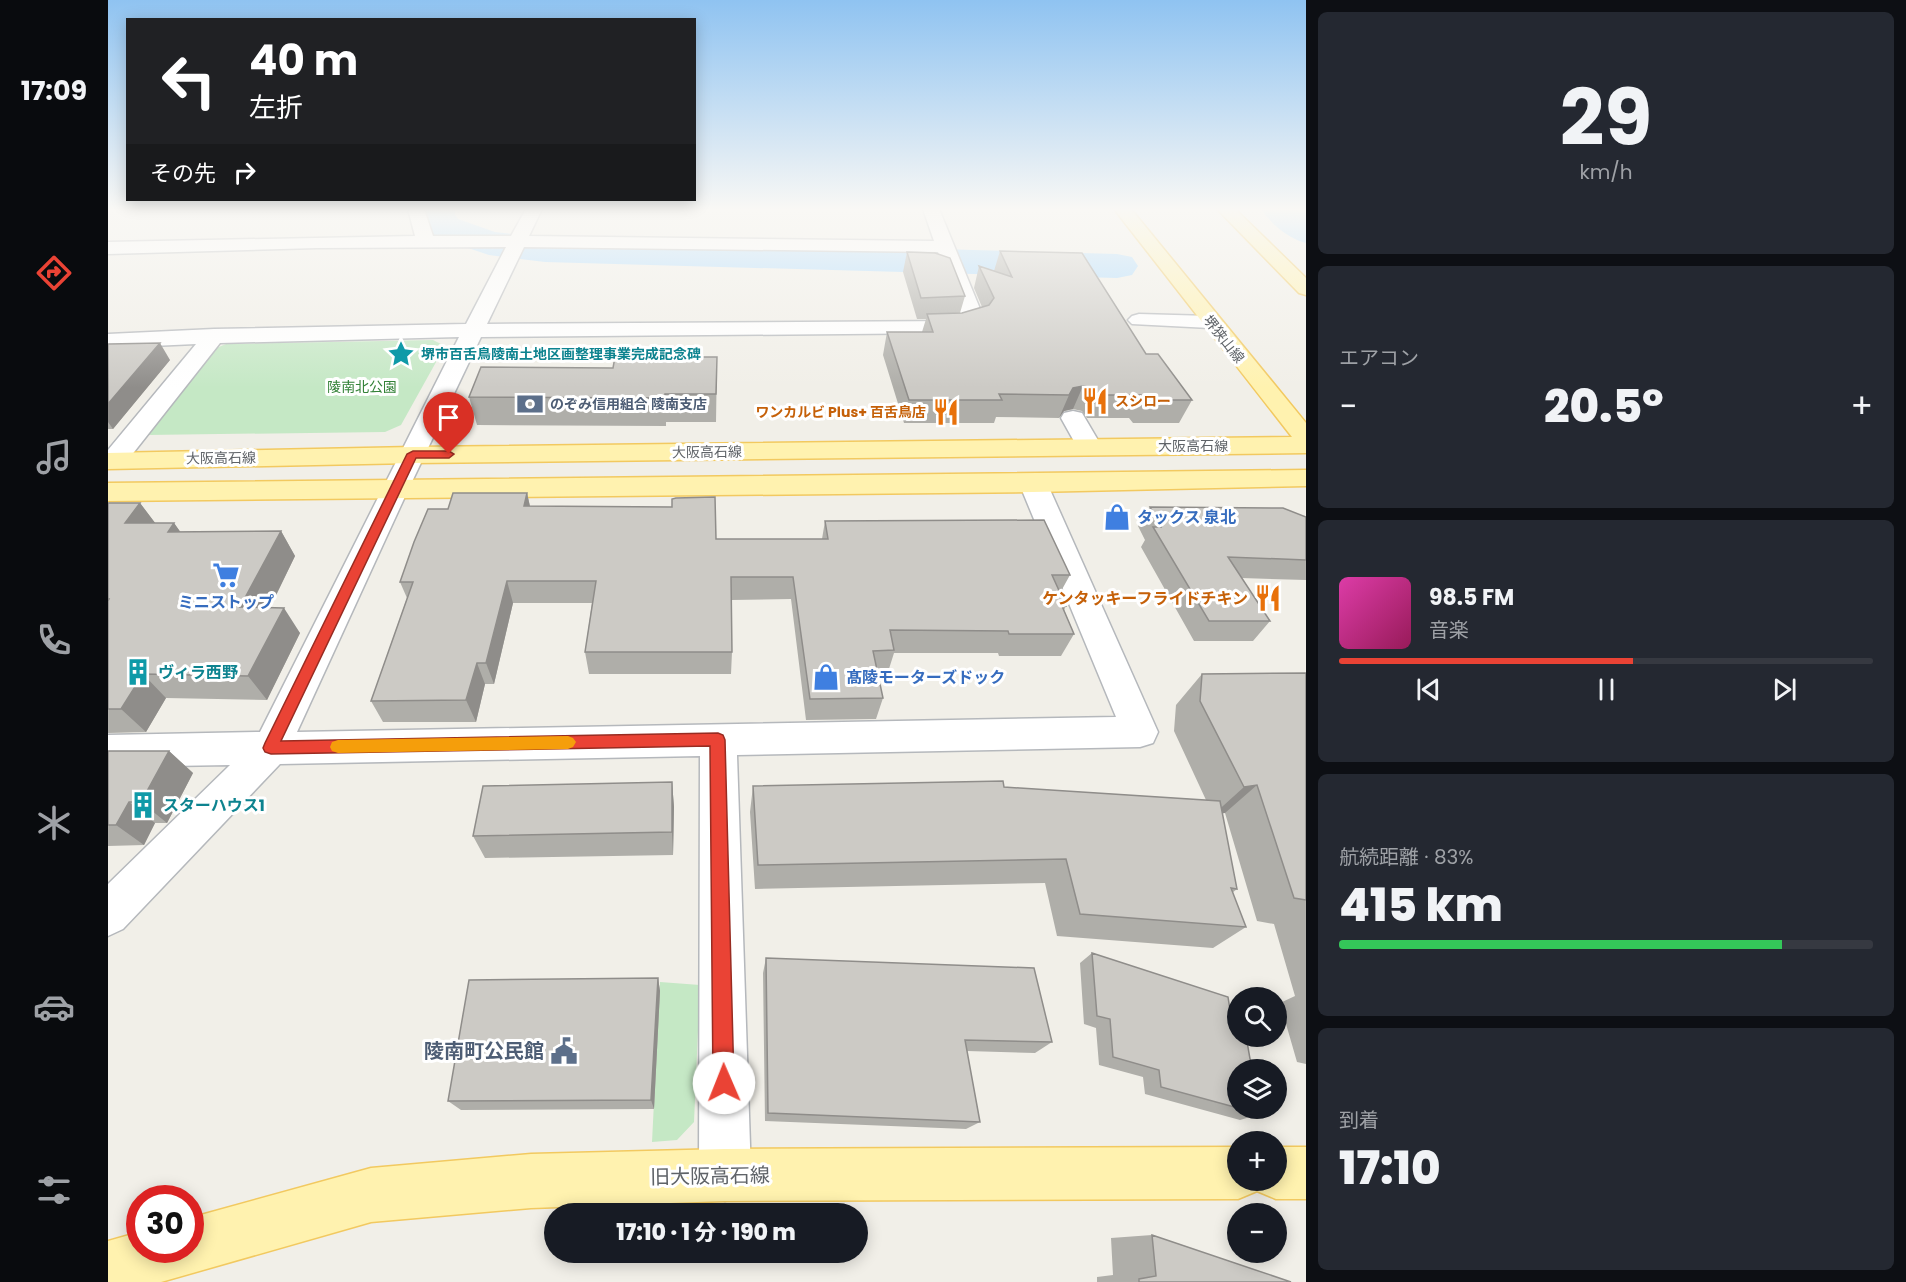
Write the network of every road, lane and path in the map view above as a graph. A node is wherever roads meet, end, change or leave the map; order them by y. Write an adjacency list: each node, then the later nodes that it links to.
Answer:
1 (505, 269): 8 (street)
2 (954, 269): 8 (street)
3 (1169, 269): 7 (main road, 堺狭山線)
4 (1286, 269): 5 (main road)
5 (1306, 289)
6 (1139, 320): 7 (street)
7 (1210, 322): 12 (main road, 堺狭山線)
8 (473, 332): 9 (street); 15 (street)
9 (214, 336): 10 (street); 16 (street)
10 (108, 341)
11 (1073, 418): 14 (street)
12 (1306, 439)
13 (1306, 445): 14 (main road, 大阪高石線)
14 (1089, 447): 15 (main road, 大阪高石線)
15 (413, 454): 16 (main road, 大阪高石線); 19 (street)
16 (111, 460)
17 (1306, 478): 18 (main road, 大阪高石線)
18 (1034, 483): 19 (main road, 大阪高石線); 21 (street)
19 (394, 490): 20 (main road, 大阪高石線); 22 (street)
20 (108, 492)
21 (718, 740): 22 (street); 28 (street)
22 (271, 748): 23 (street); 24 (street)
23 (108, 751)
24 (108, 914)
25 (1227, 1173): 28 (main road, 旧大阪高石線)
26 (1287, 1173): 27 (main road)
27 (1306, 1173)
28 (725, 1175): 29 (main road, 旧大阪高石線)
29 (204, 1242)
30 (142, 1263): 31 (main road)
31 (118, 1272)

